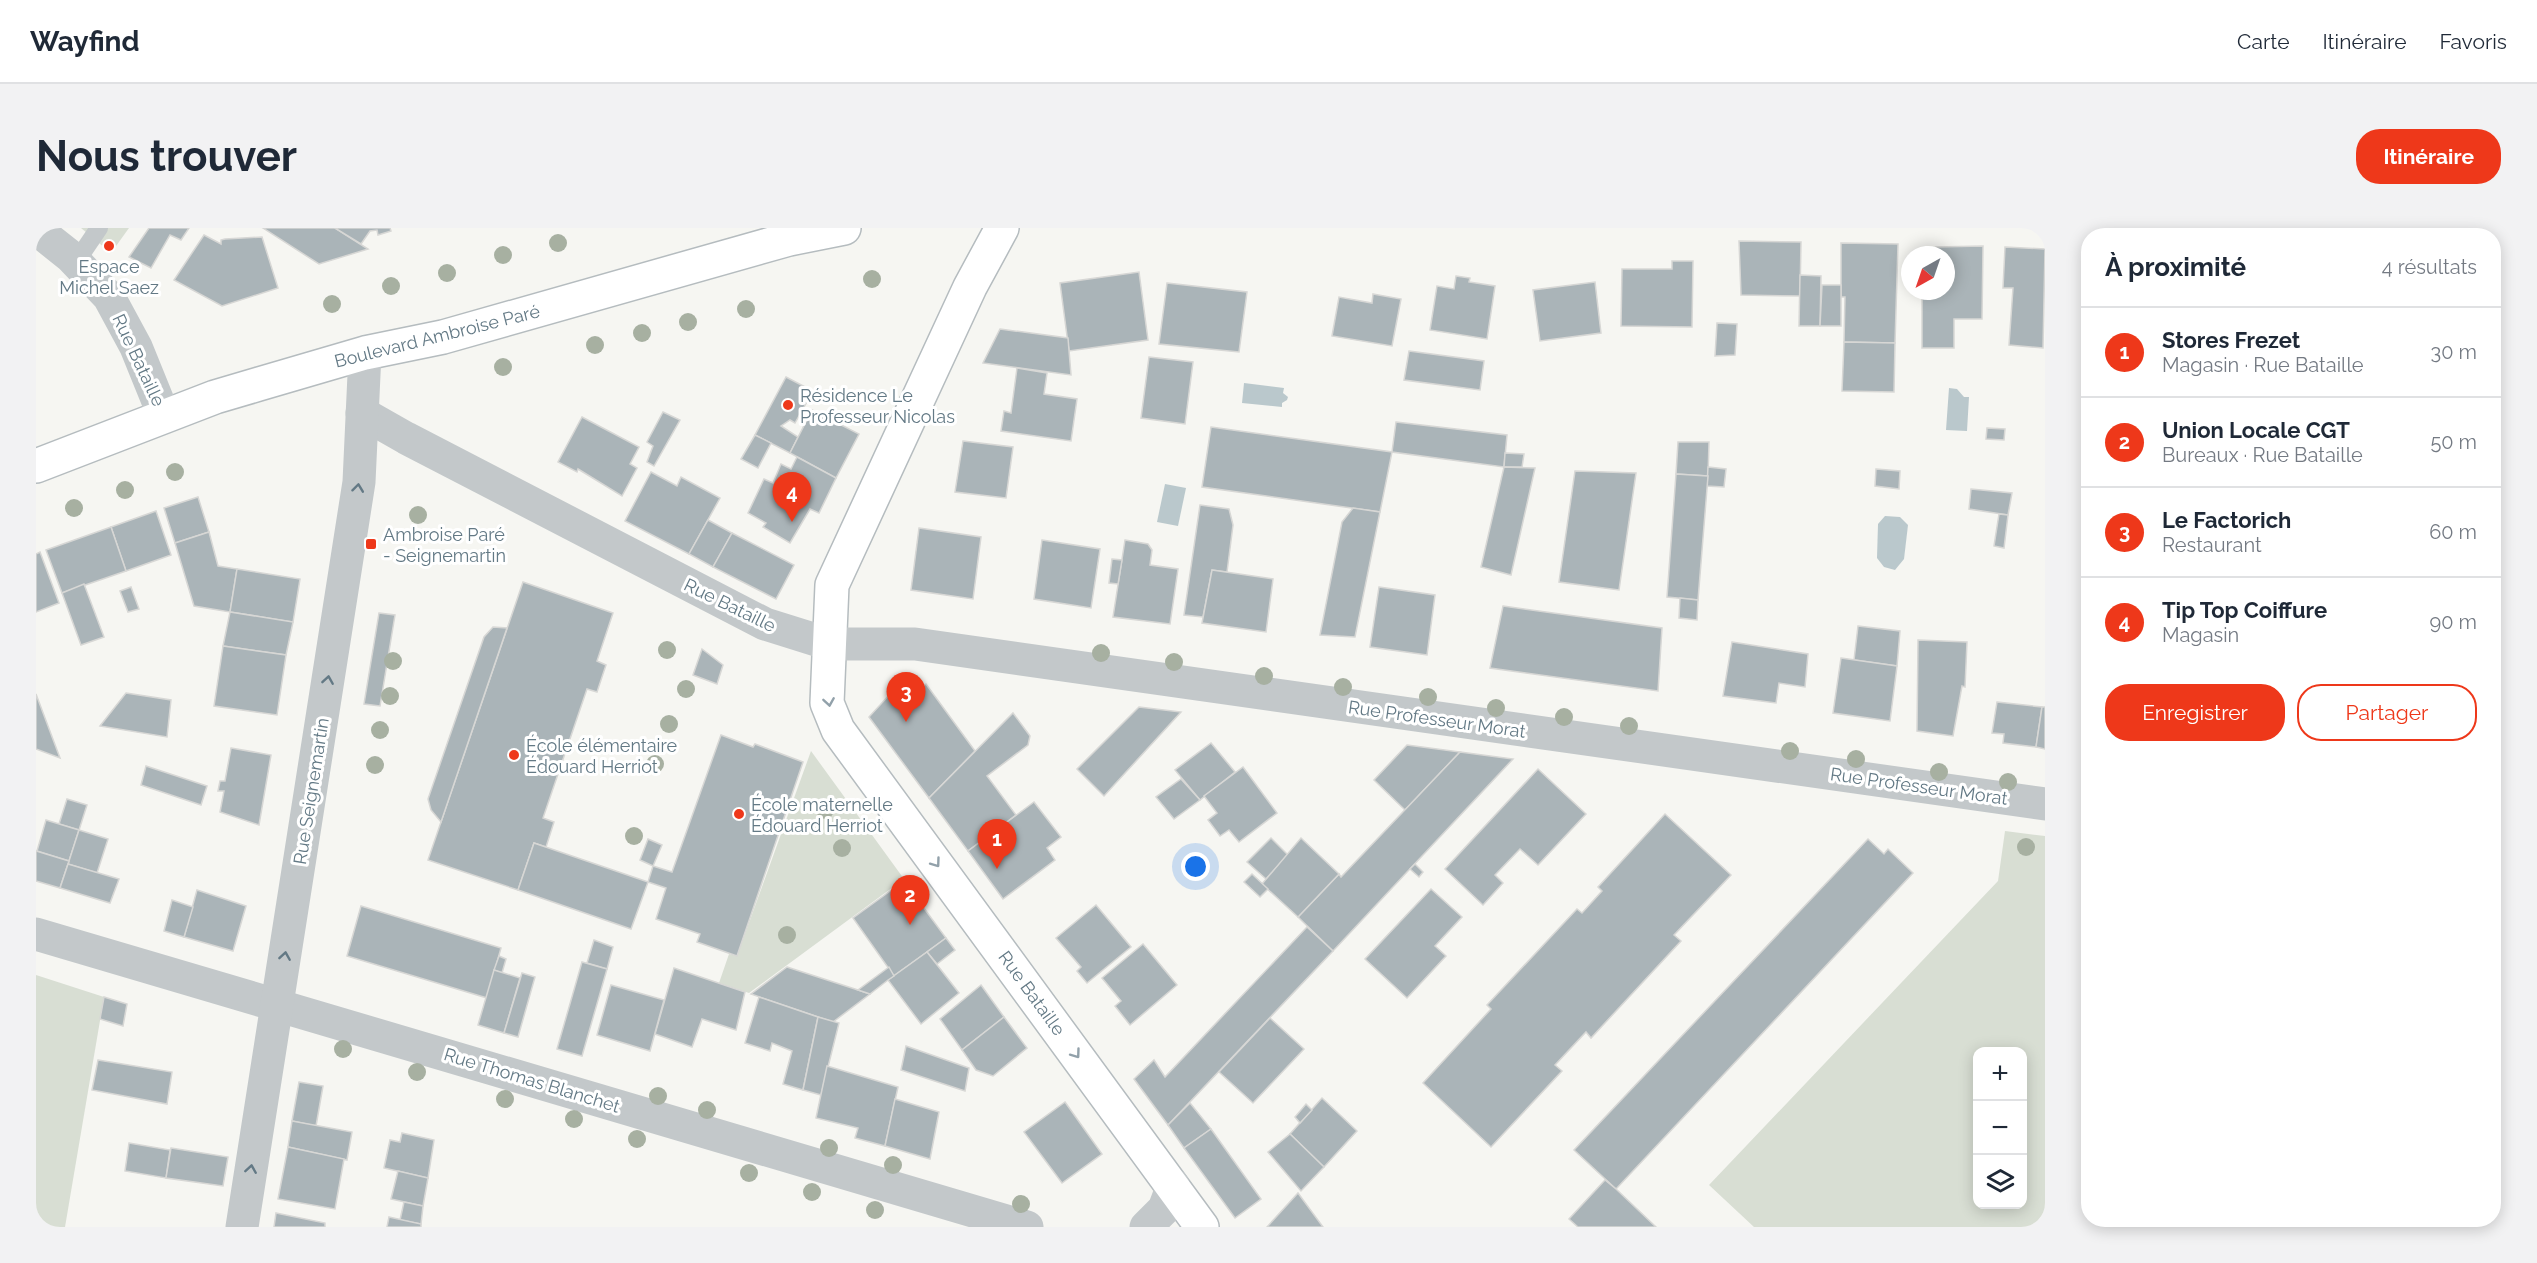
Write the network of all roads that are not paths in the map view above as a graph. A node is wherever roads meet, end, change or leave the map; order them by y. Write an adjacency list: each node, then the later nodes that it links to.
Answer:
1 (99, 228): 6 (lane)
2 (844, 228): 5 (street, Boulevard Ambroise Paré)
3 (1002, 228): 11 (street)
4 (36, 229): 6 (street, Rue Bataille)
5 (787, 233): 7 (street, Boulevard Ambroise Paré)
6 (76, 262): 9 (street, Rue Bataille)
7 (365, 353): 8 (street, Rue Seignemartin); 9 (street, Boulevard Ambroise Paré)
8 (362, 413): 11 (street, Rue Bataille); 14 (street, Rue Seignemartin, one-way to 8)
9 (164, 416): 10 (street, Boulevard Ambroise Paré)
10 (36, 466)
11 (829, 644): 12 (street, Rue Professeur Morat); 15 (street, Rue Bataille, one-way to 15)
12 (2045, 804)
13 (36, 934): 14 (street, Rue Thomas Blanchet)
14 (277, 1005): 16 (street, Rue Seignemartin, one-way to 14); 17 (street, Rue Thomas Blanchet)
15 (1173, 1185): 18 (street); 19 (street, Rue Bataille)
16 (242, 1227)
17 (1027, 1227)
18 (1146, 1227)
19 (1202, 1227)

